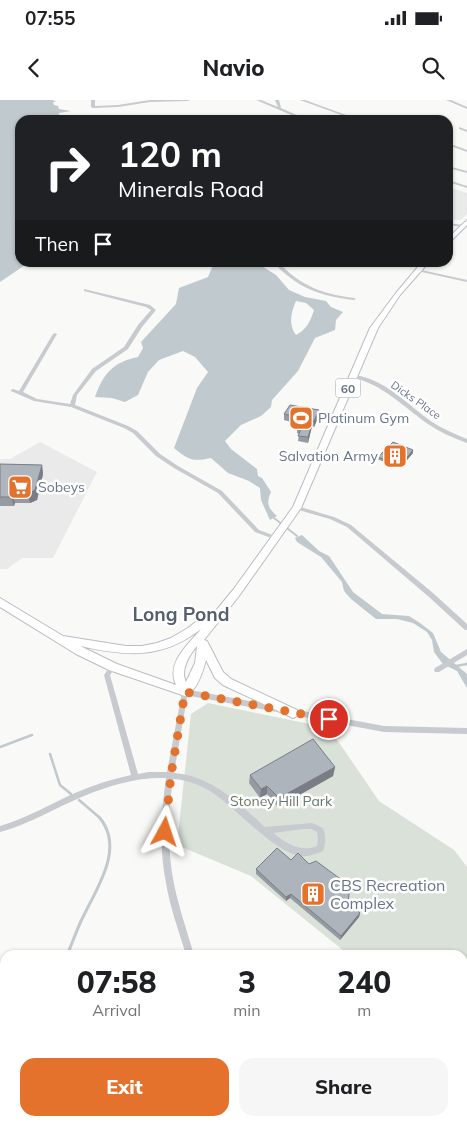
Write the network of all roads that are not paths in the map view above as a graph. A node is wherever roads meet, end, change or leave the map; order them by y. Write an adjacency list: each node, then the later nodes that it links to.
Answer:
1 (93, 100): 2 (street)
2 (188, 100)
3 (258, 100): 8 (street)
4 (277, 100): 8 (street)
5 (302, 100): 10 (street)
6 (448, 100): 7 (street)
7 (467, 108)
8 (280, 109): 9 (street)
9 (294, 115)
10 (344, 115)
11 (460, 128): 12 (street)
12 (467, 131)
13 (453, 146): 14 (street)
14 (467, 151)
15 (453, 168): 16 (street)
16 (467, 172)
17 (453, 183): 18 (street)
18 (467, 187)
19 (465, 224): 20 (main road)
20 (453, 236)
21 (280, 267): 26 (street)
22 (421, 267): 23 (main road, 60)
23 (418, 270): 24 (street); 28 (main road, 60)
24 (467, 281)
25 (85, 290): 31 (street)
26 (354, 299)
27 (55, 334): 30 (street)
28 (353, 376): 32 (street, Dicks Place); 33 (main road, 60)
29 (13, 390): 30 (street)
30 (20, 393): 31 (street)
31 (72, 406): 34 (street)
32 (467, 441)
33 (297, 508): 34 (main road, 60); 37 (street)
34 (276, 537): 35 (main road, 60)
35 (230, 599): 38 (main road); 39 (main road, 60)
36 (0, 602): 38 (main road)
37 (467, 628)
38 (60, 638): 41 (main road)
39 (202, 640): 43 (main road, 60); 43 (main road, 60); 44 (main road)
40 (467, 652): 42 (street)
41 (113, 667): 43 (main road); 47 (street)
42 (440, 669)
43 (185, 692): 44 (street); 46 (street)
44 (293, 713): 45 (street)
45 (467, 731)
46 (171, 775): 47 (street); 49 (street); 50 (street)
47 (135, 776): 48 (street)
48 (0, 829)
49 (265, 830): 49 (street)
50 (189, 950)

